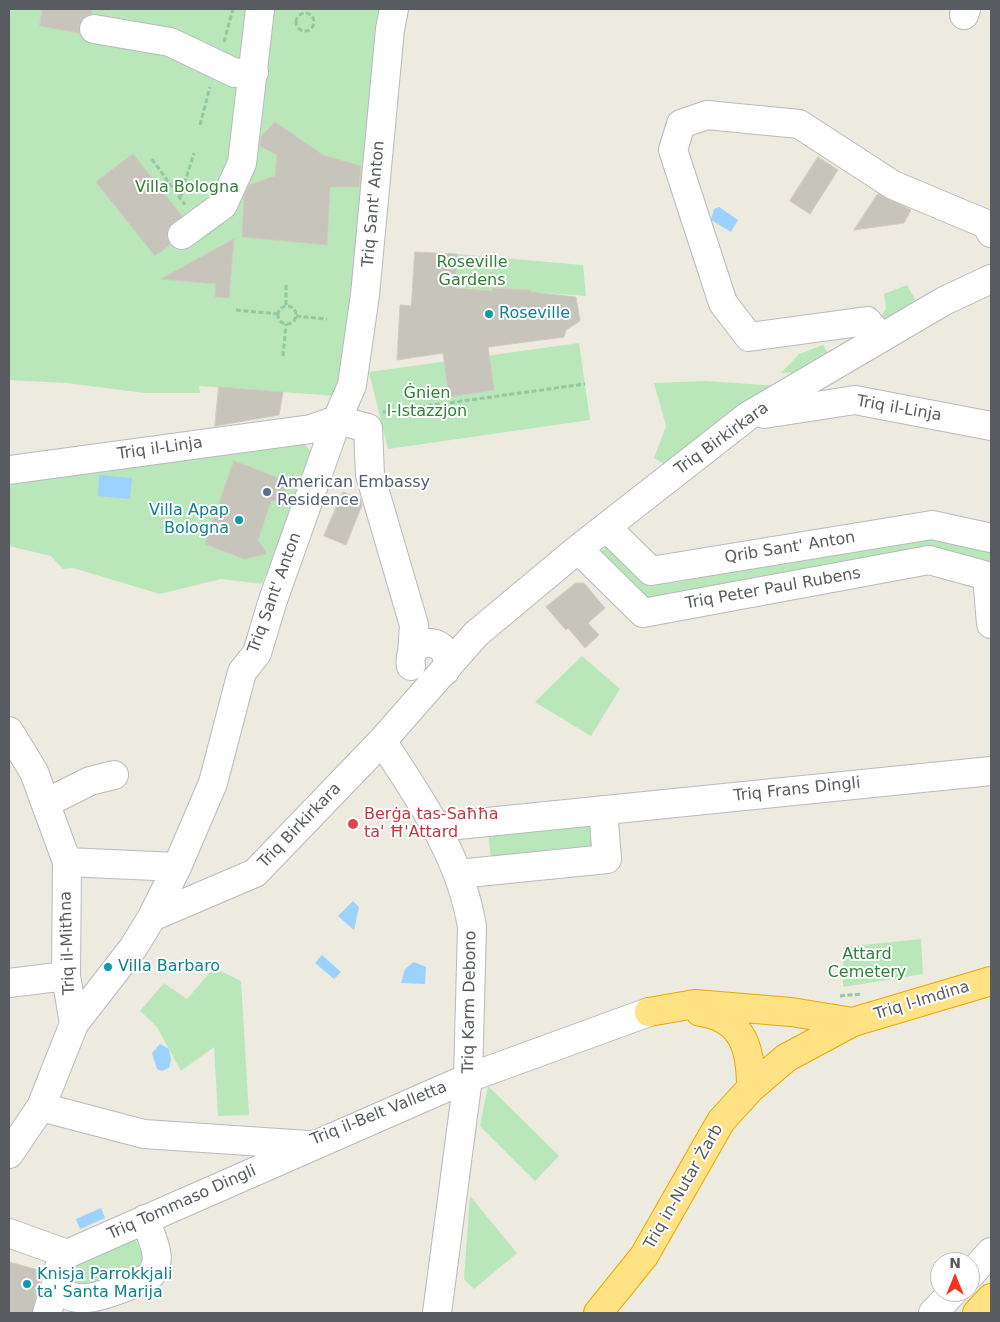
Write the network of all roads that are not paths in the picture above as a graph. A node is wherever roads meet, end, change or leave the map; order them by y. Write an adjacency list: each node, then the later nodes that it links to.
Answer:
1 (260, 9): 4 (street)
2 (394, 9): 11 (street, Triq Sant' Anton)
3 (94, 29): 4 (street)
4 (254, 72): 5 (street)
5 (185, 223)
6 (991, 233): 8 (street)
7 (991, 279): 8 (street, Triq Birkirkara)
8 (881, 338): 9 (street, Triq Birkirkara)
9 (748, 416): 10 (street, Triq il-Linja); 13 (street, Triq Birkirkara)
10 (991, 426)
11 (326, 431): 12 (street, Triq il-Linja); 18 (street); 27 (street, Triq Sant' Anton)
12 (9, 470)
13 (606, 526): 14 (street, Qrib Sant' Anton); 15 (street, Triq Birkirkara)
14 (991, 538)
15 (578, 549): 16 (street, Triq Peter Paul Rubens); 18 (street, Triq Birkirkara)
16 (989, 576): 17 (street)
17 (991, 624)
18 (427, 656): 20 (street, Triq Birkirkara)
19 (9, 731): 23 (street, Triq il-Mitħna)
20 (382, 741): 25 (street, Triq Karm Debono); 29 (street, Triq Birkirkara)
21 (991, 771): 24 (street, Triq Frans Dingli)
22 (114, 775): 23 (street)
23 (46, 804): 26 (street, Triq il-Mitħna)
24 (603, 810): 25 (street, Triq Frans Dingli); 28 (street)
25 (438, 827): 28 (street, Triq Karm Debono)
26 (67, 862): 27 (street); 30 (street, Triq il-Mitħna)
27 (177, 867): 29 (street, Triq Sant' Anton)
28 (458, 874): 36 (street, Triq Karm Debono)
29 (152, 917): 35 (street, Triq Sant' Anton)
30 (66, 976): 32 (street); 35 (street, Triq il-Mitħna)
31 (991, 981): 34 (highway, Triq l-Imdina)
32 (9, 982)
33 (649, 1012): 34 (highway); 36 (street, Triq il-Belt Valletta); 37 (highway)
34 (853, 1022): 37 (highway, Triq in-Nutar Żarb)
35 (74, 1024): 38 (street, Triq Sant' Anton)
36 (468, 1078): 39 (street, Triq il-Belt Valletta); 49 (street, Triq Karm Debono)
37 (751, 1088): 50 (highway, Triq in-Nutar Żarb)
38 (41, 1107): 39 (street, Triq il-Belt Valletta); 40 (street, Triq Sant' Anton)
39 (311, 1145): 41 (street, Triq Tommaso Dingli)
40 (9, 1154)
41 (145, 1219): 45 (street, Triq Tommaso Dingli); 45 (street)
42 (9, 1232): 45 (street)
43 (991, 1252): 44 (street)
44 (980, 1264)
45 (61, 1266): 48 (street)
46 (991, 1298): 52 (highway)
47 (943, 1302): 51 (street)
48 (46, 1313)
49 (437, 1313)
50 (598, 1313)
51 (933, 1313)
52 (977, 1313)

